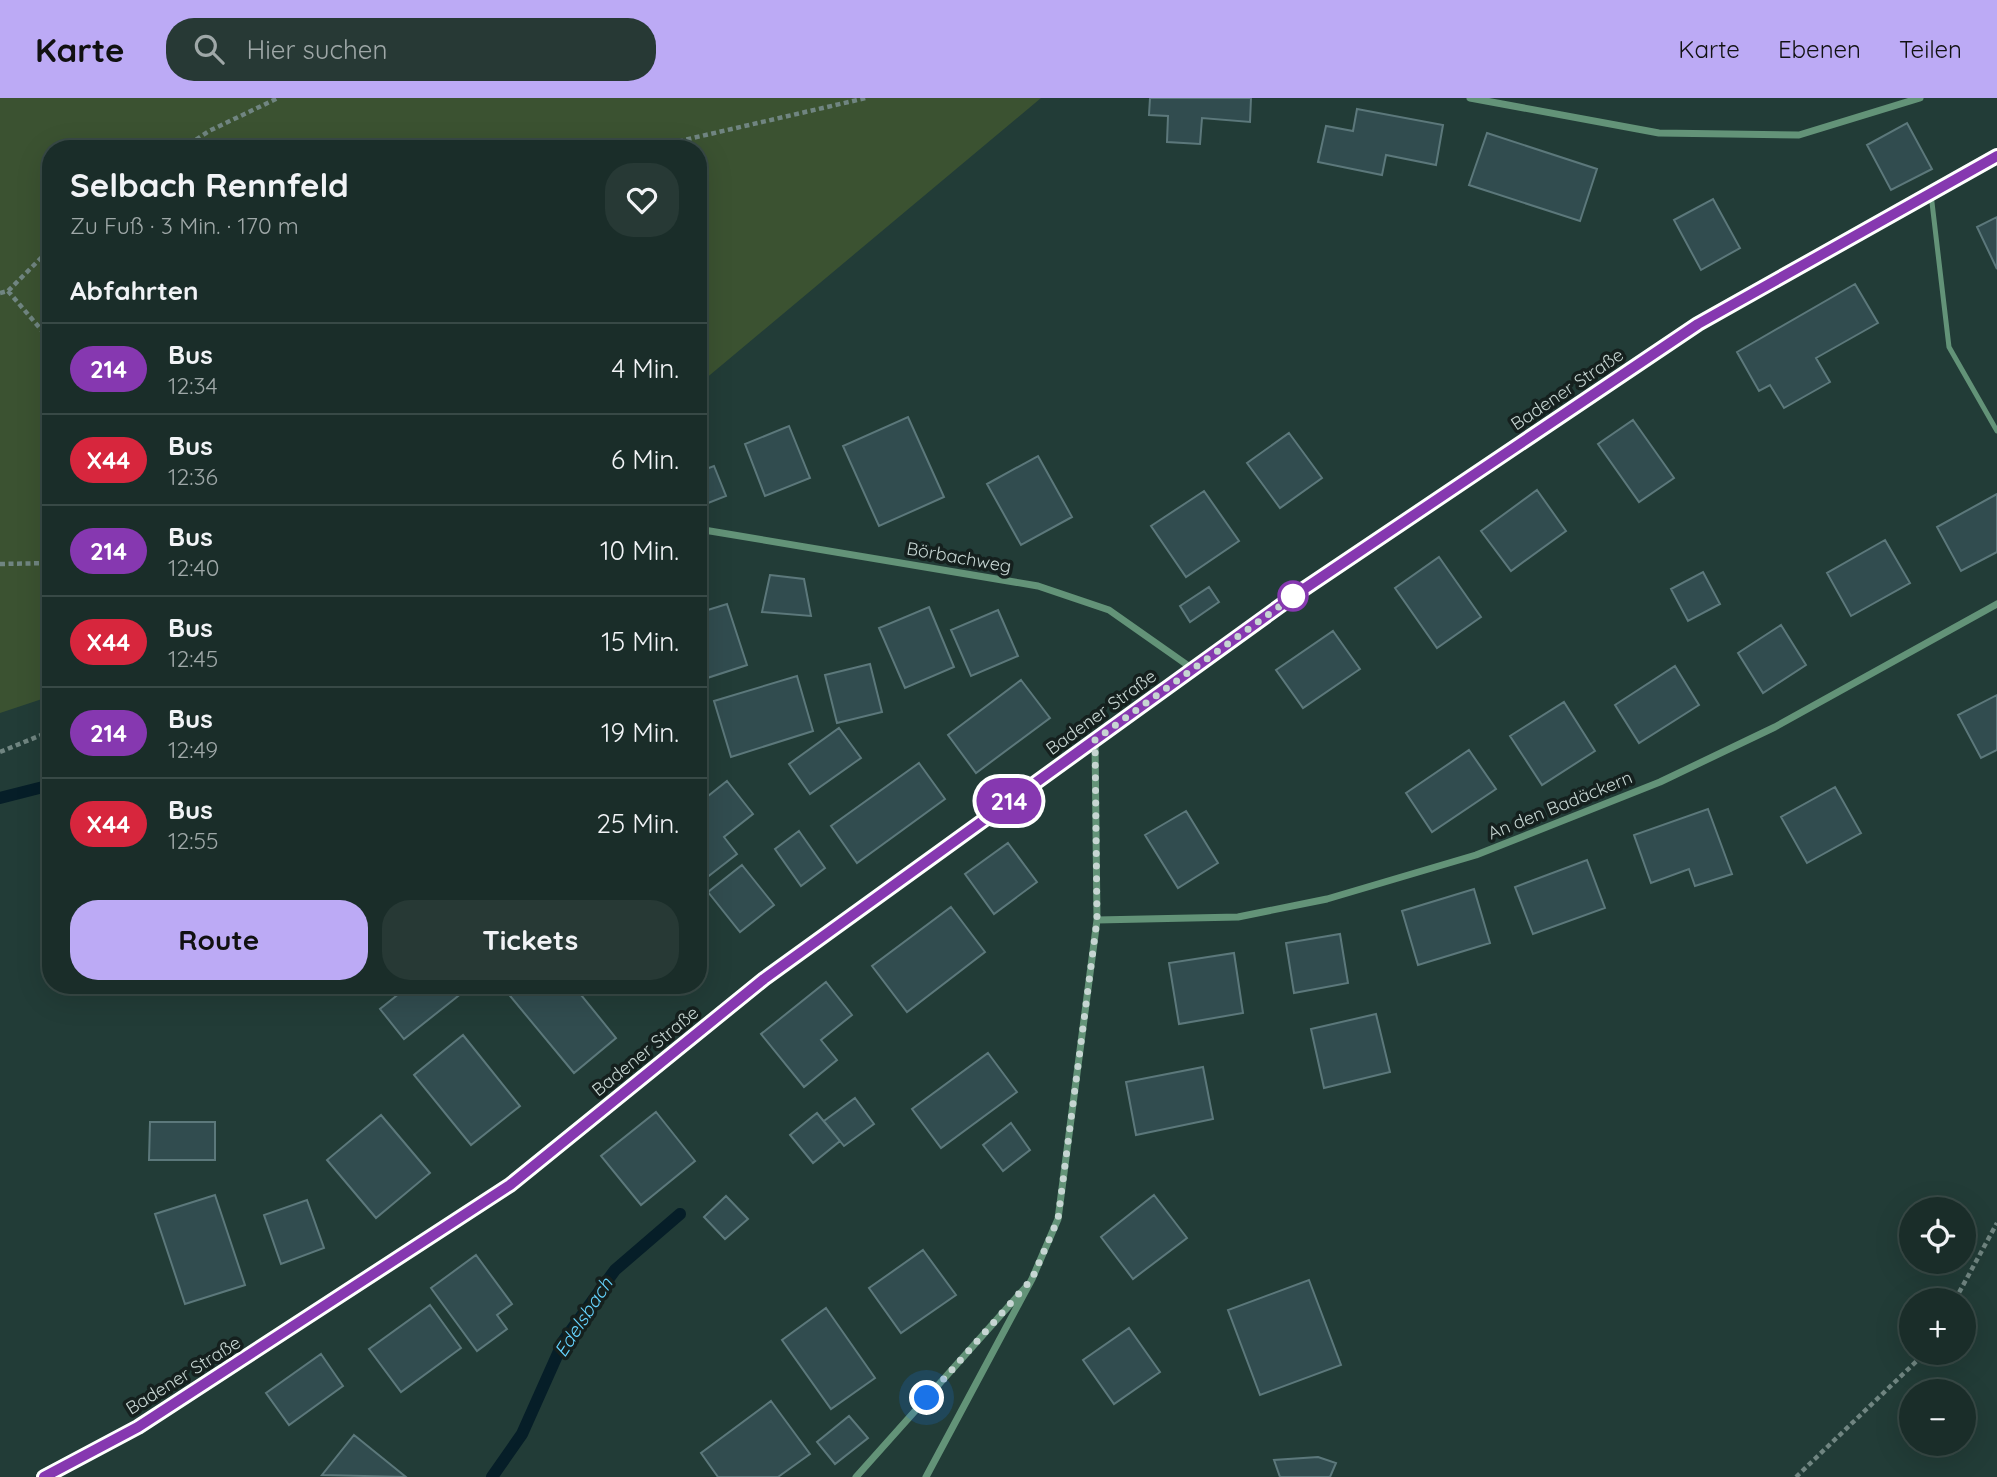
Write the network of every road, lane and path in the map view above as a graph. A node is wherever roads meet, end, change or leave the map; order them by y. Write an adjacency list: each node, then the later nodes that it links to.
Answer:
1 (278, 98): 5 (path)
2 (866, 98): 6 (path)
3 (1470, 98): 4 (street)
4 (1920, 98)
5 (196, 140)
6 (684, 140)
7 (1997, 156): 8 (main road, Badener Straße)
8 (1931, 194): 13 (lane); 18 (main road, Badener Straße)
9 (42, 257): 10 (path)
10 (8, 291): 11 (path); 12 (path)
11 (0, 292)
12 (42, 331)
13 (1997, 431)
14 (707, 531): 18 (street, Börbachweg)
15 (42, 563): 16 (path)
16 (0, 564)
17 (1997, 604): 22 (street, An den Badäckern)
18 (1194, 669): 20 (main road, Badener Straße)
19 (42, 735): 21 (path)
20 (1095, 740): 22 (street); 27 (main road, Badener Straße)
21 (0, 752)
22 (1097, 920): 24 (street)
23 (1997, 1223): 25 (path)
24 (1032, 1279): 28 (street); 29 (street)
25 (1962, 1288)
26 (1913, 1365): 30 (path)
27 (43, 1477)
28 (856, 1477)
29 (926, 1477)
30 (1796, 1477)

